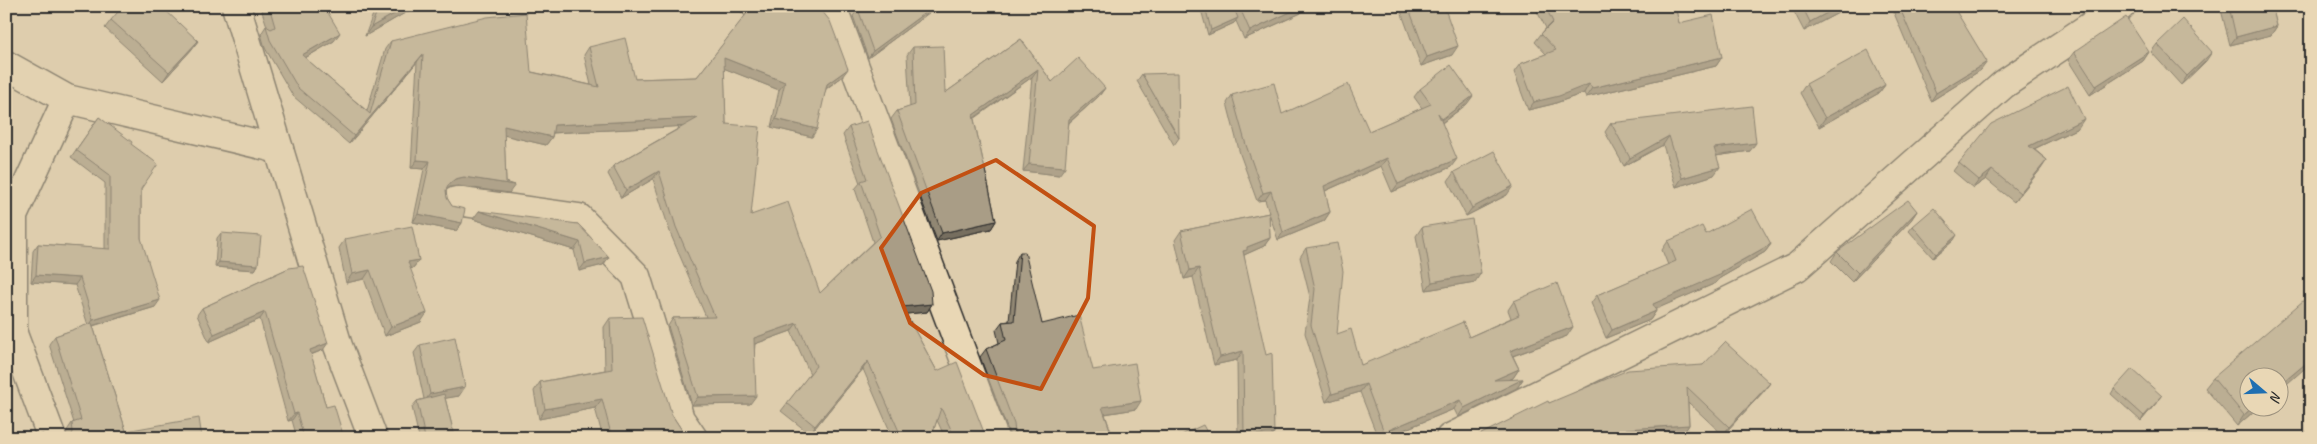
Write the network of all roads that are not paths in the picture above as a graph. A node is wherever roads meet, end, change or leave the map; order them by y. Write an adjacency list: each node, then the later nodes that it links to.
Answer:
1 (236, 6): 6 (street)
2 (832, 6): 11 (street)
3 (2121, 6): 12 (street)
4 (6, 65): 5 (street)
5 (67, 99): 6 (street); 8 (street)
6 (279, 149): 9 (street)
7 (456, 200): 10 (street)
8 (52, 438)
9 (373, 438)
10 (693, 438)
11 (994, 438)
12 (1450, 438)

